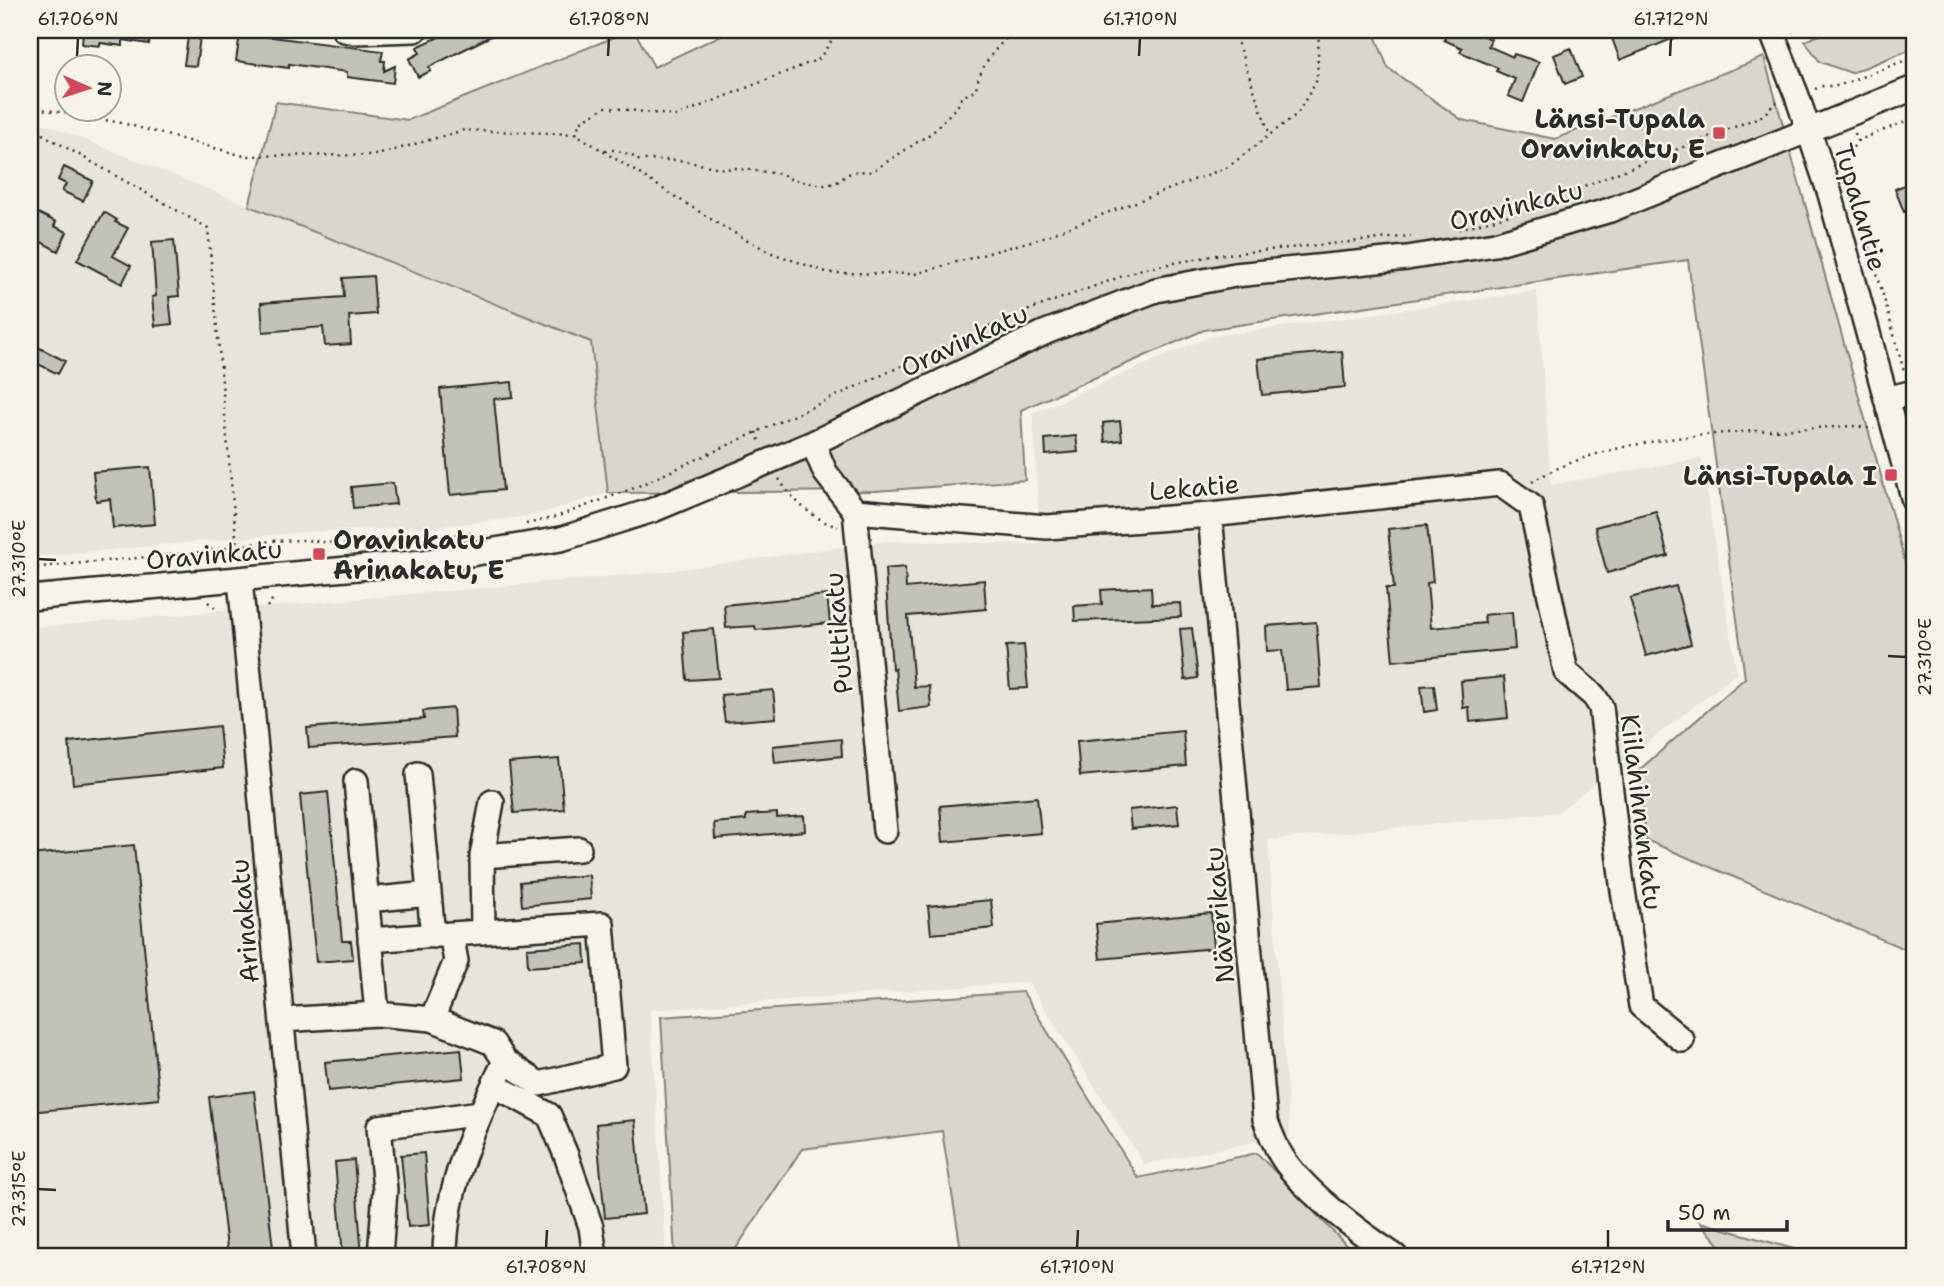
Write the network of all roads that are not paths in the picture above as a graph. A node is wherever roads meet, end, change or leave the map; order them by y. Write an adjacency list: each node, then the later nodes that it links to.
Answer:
1 (344, 30): 2 (street)
2 (415, 30)
3 (1771, 30): 5 (street, Tupalantie)
4 (1914, 88): 5 (street, Oravinkatu)
5 (1809, 131): 7 (street, Tupalantie); 8 (street, Oravinkatu)
6 (1912, 393): 7 (street)
7 (1886, 399): 10 (street, Tupalantie)
8 (813, 443): 12 (street); 13 (street, Oravinkatu)
9 (1524, 501): 11 (street, Lekatie); 29 (street, Kiilahihnankatu)
10 (1914, 501)
11 (1210, 514): 12 (street, Lekatie); 37 (street, Näverikatu)
12 (856, 520): 18 (street, Pulttikatu)
13 (240, 580): 14 (street, Oravinkatu); 28 (street, Arinakatu)
14 (30, 598)
15 (418, 774): 21 (street)
16 (356, 781): 22 (street)
17 (492, 802): 20 (street)
18 (885, 831)
19 (579, 849): 20 (street)
20 (482, 856): 23 (street)
21 (429, 894): 22 (street); 24 (street)
22 (367, 900): 25 (street)
23 (483, 932): 24 (street); 30 (street)
24 (442, 935): 25 (street); 27 (street)
25 (370, 940): 26 (street)
26 (377, 1014): 27 (street); 28 (street)
27 (432, 1019): 30 (street)
28 (282, 1020): 33 (street, Arinakatu)
29 (1682, 1040)
30 (505, 1061): 31 (street)
31 (494, 1085): 32 (street); 36 (street)
32 (480, 1113): 34 (street); 35 (street)
33 (304, 1256)
34 (380, 1256)
35 (445, 1256)
36 (595, 1256)
37 (1395, 1256)

